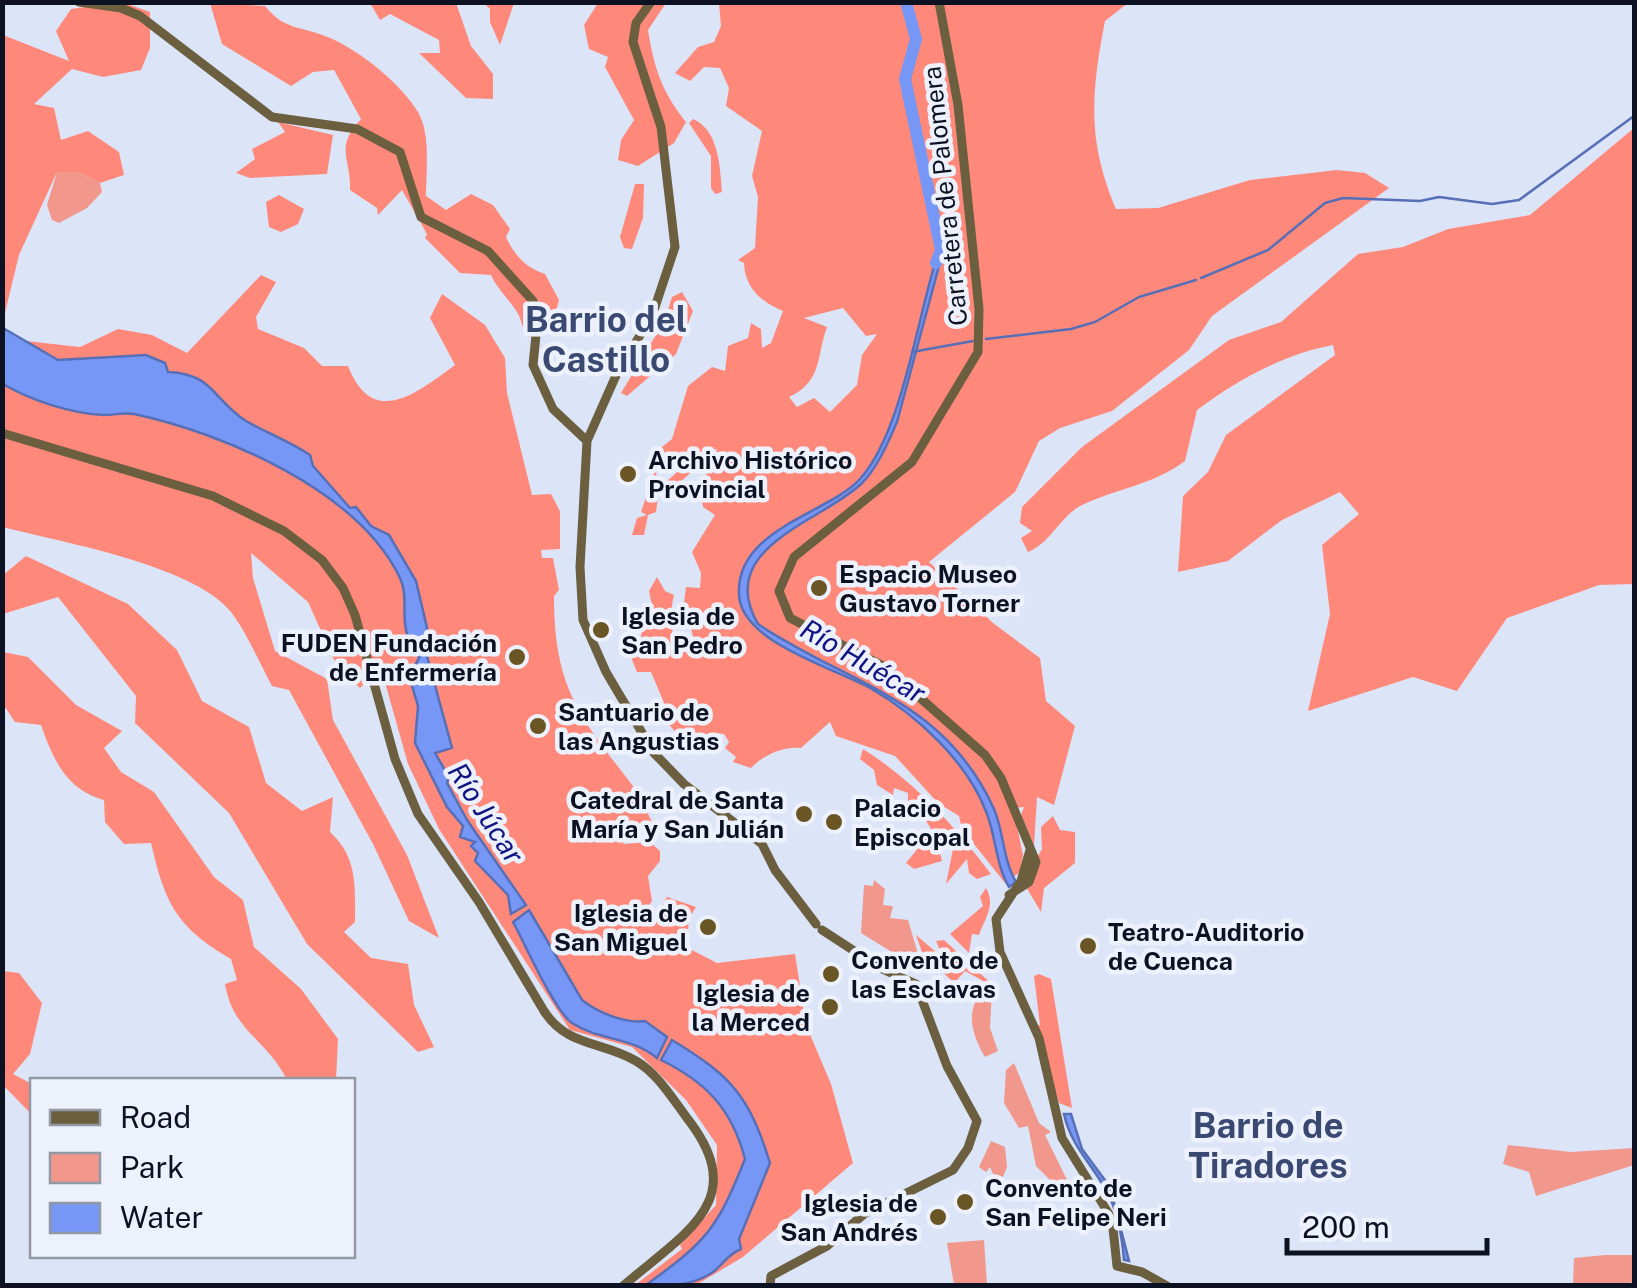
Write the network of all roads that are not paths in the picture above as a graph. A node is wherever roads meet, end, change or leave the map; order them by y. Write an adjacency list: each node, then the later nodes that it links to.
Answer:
1 (78, 2): 5 (street)
2 (651, 2): 5 (street)
3 (939, 2): 8 (street, Carretera de Palomera)
4 (2, 432): 7 (street)
5 (587, 445): 6 (street)
6 (770, 1281)
7 (623, 1286)
8 (1168, 1286)

